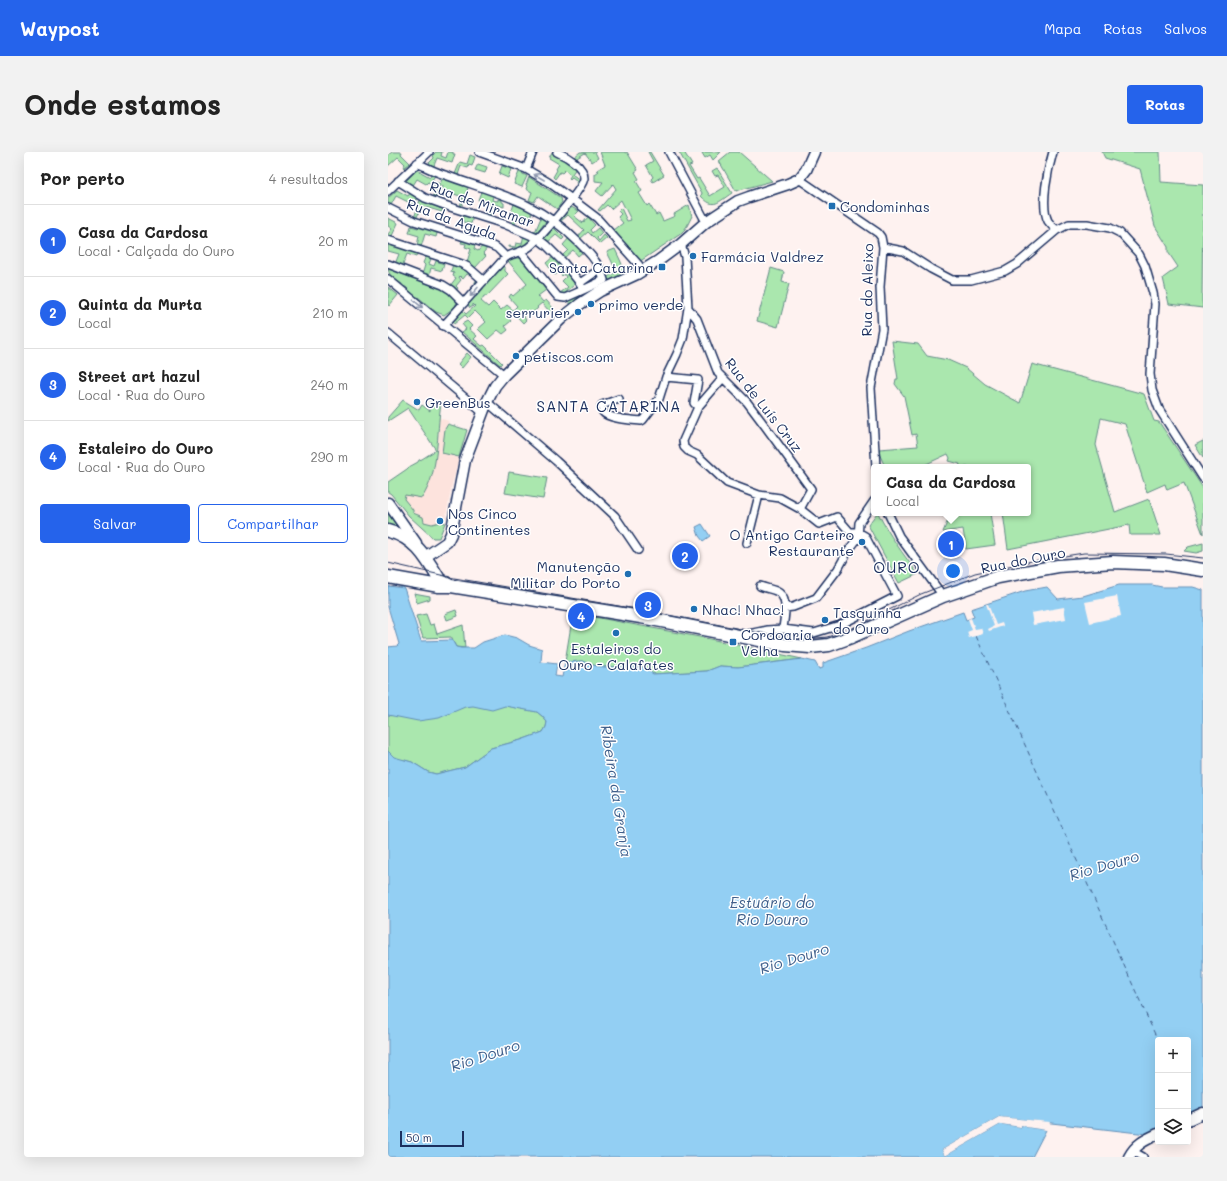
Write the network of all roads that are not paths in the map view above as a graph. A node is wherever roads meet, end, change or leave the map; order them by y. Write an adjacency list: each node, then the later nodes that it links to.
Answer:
1 (429, 152): 8 (street)
2 (479, 152): 9 (street)
3 (533, 152): 9 (street)
4 (557, 152): 13 (street)
5 (669, 152): 16 (street)
6 (814, 152): 10 (street)
7 (1053, 152): 17 (street)
8 (417, 163): 11 (street); 15 (street)
9 (526, 169): 13 (street, one-way to 9)
10 (799, 179): 16 (street); 21 (street, Rua do Aleixo)
11 (398, 181): 12 (street); 18 (street, Rua de Miramar)
12 (388, 191)
13 (572, 199): 15 (street); 26 (street)
14 (388, 208): 23 (street, Rua da Aguda)
15 (554, 220): 18 (street); 25 (street)
16 (706, 222): 20 (street)
17 (1056, 230): 21 (street); 42 (street)
18 (537, 238): 22 (street); 29 (street, Rua de Miramar)
19 (388, 240): 28 (street)
20 (681, 244): 26 (street); 31 (street, Rua de Luís Cruz)
21 (883, 248): 41 (street, Rua do Aleixo)
22 (521, 252): 23 (street); 29 (street)
23 (506, 257): 28 (street)
24 (388, 264): 30 (street)
25 (600, 270): 29 (street); 29 (street)
26 (637, 274): 34 (street)
27 (388, 279): 32 (street, one-way to 32)
28 (484, 281): 30 (street, one-way to 30)
29 (581, 287)
30 (464, 303): 32 (street)
31 (688, 308): 35 (street); 36 (street, Rua de Luís Cruz)
32 (443, 326): 34 (street)
33 (388, 333): 40 (street)
34 (504, 375): 38 (street)
35 (666, 377): 37 (street); 39 (street)
36 (723, 378): 39 (street); 46 (street, Rua de Luís Cruz)
37 (619, 399)
38 (487, 402): 40 (street); 51 (street)
39 (698, 407): 43 (street)
40 (482, 412): 52 (street)
41 (876, 464)
42 (1203, 478)
43 (759, 495): 46 (street); 50 (street)
44 (388, 503): 52 (street)
45 (871, 505): 49 (street)
46 (800, 509): 49 (street)
47 (889, 516): 58 (street)
48 (388, 531): 52 (main road)
49 (858, 532): 59 (street); 60 (street, Rua do Ouro)
50 (746, 543)
51 (638, 550)
52 (425, 557): 55 (main road); 56 (main road)
53 (1203, 570): 58 (main road, Rua do Ouro)
54 (388, 577): 55 (main road, Rua do Ouro)
55 (419, 583): 56 (main road, Rua do Ouro)
56 (451, 586): 61 (main road, Rua do Ouro)
57 (760, 586): 59 (street)
58 (943, 596): 61 (main road, Rua do Ouro)
59 (785, 608): 60 (street)
60 (783, 630): 61 (street, Rua do Ouro)
61 (741, 636)
62 (1203, 1113): 63 (street)
63 (1191, 1119)
64 (1155, 1135): 65 (street)
65 (1131, 1154): 66 (street)
66 (1143, 1157)

